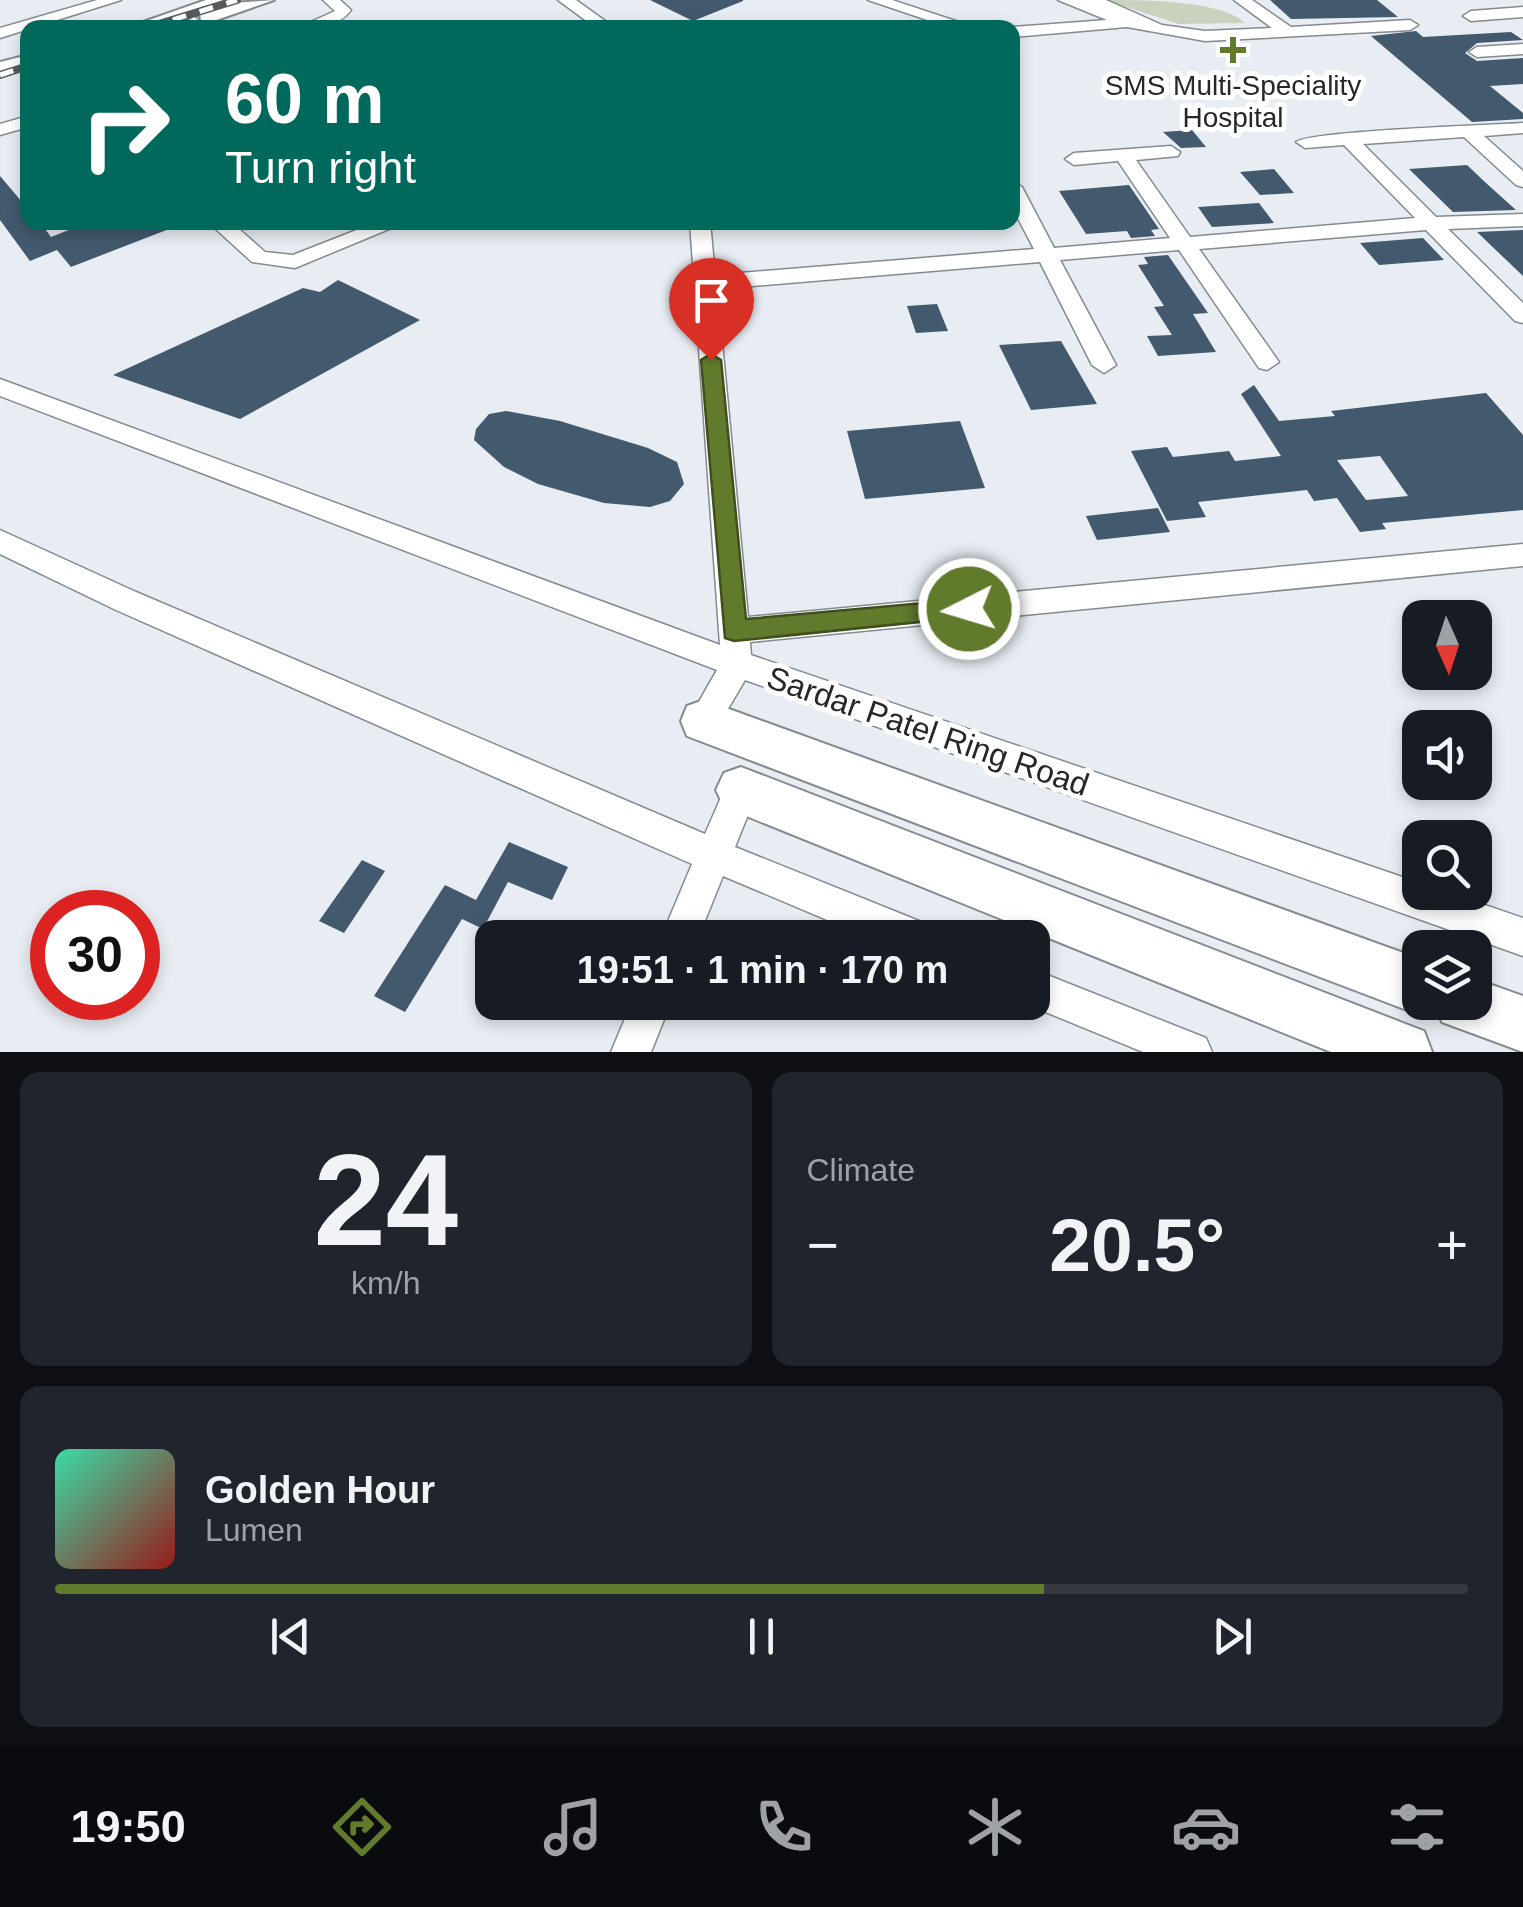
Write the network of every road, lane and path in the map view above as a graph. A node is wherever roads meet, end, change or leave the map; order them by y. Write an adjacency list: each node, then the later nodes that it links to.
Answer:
1 (114, 0): 10 (street)
2 (226, 0): 14 (main road)
3 (264, 0): 15 (main road)
4 (332, 0): 16 (street)
5 (566, 0): 17 (street)
6 (876, 0): 18 (street)
7 (1066, 0): 19 (street)
8 (1092, 0): 21 (street)
9 (1242, 0): 23 (street)
10 (71, 5): 13 (street)
11 (1523, 12): 12 (street)
12 (1471, 16)
13 (33, 20)
14 (162, 20)
15 (208, 20)
16 (325, 20)
17 (596, 20)
18 (942, 20)
19 (1128, 23): 21 (street); 22 (street)
20 (1410, 26): 23 (street)
21 (1158, 29): 23 (street)
22 (1020, 31)
23 (1288, 32)
24 (1523, 50): 25 (street)
25 (1478, 52)
26 (1523, 128): 27 (street)
27 (1469, 132): 28 (street); 33 (street)
28 (1347, 138): 29 (street); 36 (street)
29 (1305, 142)
30 (1171, 152): 31 (street)
31 (1123, 156): 32 (street); 40 (street)
32 (1074, 158)
33 (1523, 181)
34 (1020, 202): 41 (street)
35 (1523, 220): 36 (street)
36 (1432, 224): 40 (street); 43 (street)
37 (227, 230): 38 (street)
38 (376, 230)
39 (701, 230): 42 (street)
40 (1185, 244): 41 (street); 44 (street)
41 (1048, 255): 42 (street); 45 (street)
42 (704, 283): 49 (street)
43 (1523, 316)
44 (1266, 362)
45 (1104, 365)
46 (0, 387): 50 (street, Sardar Patel Ring Road)
47 (0, 541): 53 (street)
48 (1523, 555): 49 (street)
49 (734, 631): 50 (street)
50 (737, 665): 51 (street); 56 (street, Sardar Patel Ring Road)
51 (704, 721): 57 (highway, Sardar Patel Ring Road)
52 (742, 790): 53 (street); 64 (highway)
53 (713, 856): 54 (street); 55 (street)
54 (686, 920)
55 (871, 920)
56 (1523, 938)
57 (1402, 980)
58 (1050, 995): 63 (street)
59 (1492, 1013): 61 (highway)
60 (644, 1020): 62 (street)
61 (1523, 1025)
62 (631, 1052)
63 (1192, 1052)
64 (1403, 1052)

